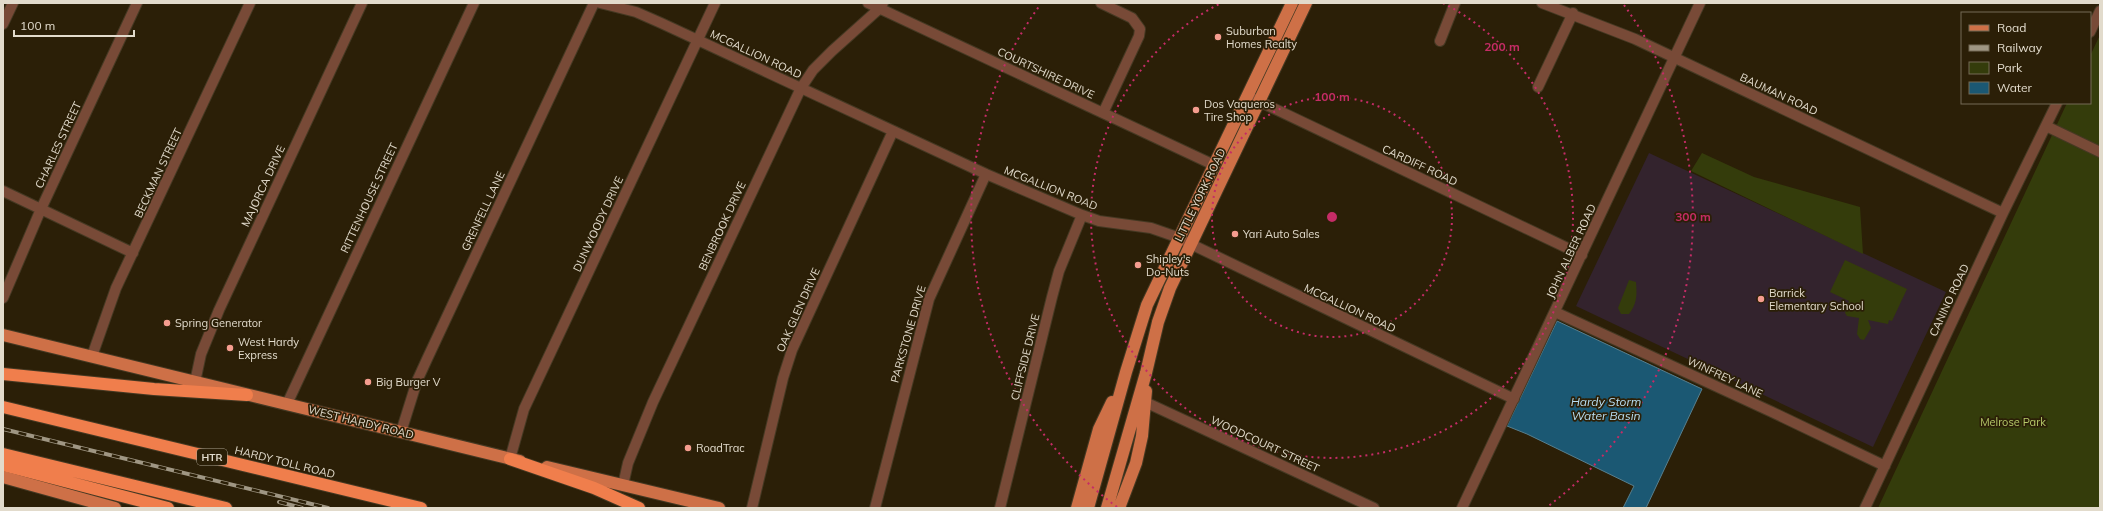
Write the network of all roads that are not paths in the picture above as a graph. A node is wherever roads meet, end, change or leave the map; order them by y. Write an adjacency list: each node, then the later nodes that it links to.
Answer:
1 (12, 3): 19 (street)
2 (138, 3): 36 (street, CHARLES STREET)
3 (250, 3): 41 (street, BECKMAN STREET)
4 (362, 3): 50 (street, MAJORCA DRIVE)
5 (474, 3): 54 (street, RITTENHOUSE STREET)
6 (594, 3): 56 (street, GRENFELL LANE)
7 (600, 3): 21 (street, MCGALLION ROAD)
8 (715, 3): 21 (street, DUNWOODY DRIVE)
9 (868, 3): 16 (street, COURTSHIRE DRIVE)
10 (1101, 3): 29 (street)
11 (1292, 3): 26 (main road, LITTLE YORK ROAD)
12 (1306, 3): 27 (main road, LITTLE YORK ROAD)
13 (1455, 3): 22 (street)
14 (1542, 3): 18 (street, BAUMAN ROAD)
15 (1700, 3): 23 (street, JOHN ALBER ROAD)
16 (881, 6): 25 (street, BENBROOK DRIVE); 29 (street, COURTSHIRE DRIVE)
17 (2100, 11): 20 (street)
18 (1573, 13): 23 (street, BAUMAN ROAD); 24 (street)
19 (3, 24)
20 (2091, 30)
21 (697, 40): 25 (street, MCGALLION ROAD); 58 (street, DUNWOODY DRIVE)
22 (1440, 41)
23 (1675, 57): 37 (street, BAUMAN ROAD); 42 (street, JOHN ALBER ROAD)
24 (1538, 87)
25 (801, 88): 31 (street, MCGALLION ROAD); 62 (street, BENBROOK DRIVE)
26 (1248, 97): 27 (street, CARDIFF ROAD); 33 (main road, LITTLE YORK ROAD)
27 (1260, 102): 40 (main road, LITTLE YORK ROAD); 42 (street, CARDIFF ROAD)
28 (2057, 104): 30 (street, CANINO ROAD)
29 (1103, 113): 33 (street, COURTSHIRE DRIVE)
30 (2046, 126): 32 (street); 37 (street, CANINO ROAD)
31 (893, 131): 34 (street, MCGALLION ROAD); 69 (street, OAK GLEN DRIVE)
32 (2100, 152)
33 (1214, 165): 39 (main road, LITTLE YORK ROAD)
34 (986, 174): 38 (street, MCGALLION ROAD); 70 (street, PARKSTONE DRIVE)
35 (3, 192): 36 (street)
36 (41, 209): 41 (street); 43 (street, CHARLES STREET)
37 (2003, 213): 60 (street, CANINO ROAD)
38 (1082, 215): 39 (street, MCGALLION ROAD); 71 (street, CLIFFSIDE DRIVE)
39 (1178, 238): 40 (street, MCGALLION ROAD); 47 (main road, LITTLE YORK ROAD)
40 (1191, 245): 48 (main road, LITTLE YORK ROAD); 52 (street, MCGALLION ROAD)
41 (133, 253): 46 (street, BECKMAN STREET)
42 (1582, 255): 44 (street, JOHN ALBER ROAD)
43 (3, 298)
44 (1555, 312): 52 (street, JOHN ALBER ROAD); 60 (street, WINFREY LANE)
45 (3, 335): 46 (main road, WEST HARDY ROAD)
46 (92, 356): 50 (main road, WEST HARDY ROAD)
47 (1126, 372): 72 (main road); 73 (main road, LITTLE YORK ROAD)
48 (1146, 373): 53 (main road); 74 (main road, LITTLE YORK ROAD)
49 (3, 374): 51 (highway)
50 (195, 382): 51 (main road, WEST HARDY ROAD)
51 (247, 395): 54 (main road, WEST HARDY ROAD)
52 (1514, 399): 77 (street, JOHN ALBER ROAD)
53 (1146, 402): 75 (main road); 76 (street, WOODCOURT STREET)
54 (287, 404): 56 (main road, WEST HARDY ROAD)
55 (3, 407): 66 (highway, HARDY TOLL ROAD / HTR)
56 (401, 432): 58 (main road, WEST HARDY ROAD)
57 (3, 454): 65 (highway)
58 (510, 459): 62 (main road, WEST HARDY ROAD); 67 (highway)
59 (3, 465): 64 (highway)
60 (1885, 466): 78 (street, CANINO ROAD)
61 (3, 477): 63 (main road)
62 (623, 485): 68 (main road, WEST HARDY ROAD)
63 (115, 508)
64 (168, 508)
65 (226, 508)
66 (421, 508)
67 (639, 508)
68 (719, 508)
69 (752, 508)
70 (875, 508)
71 (1000, 508)
72 (1077, 508)
73 (1088, 508)
74 (1107, 508)
75 (1119, 508)
76 (1374, 508)
77 (1462, 508)
78 (1865, 508)

